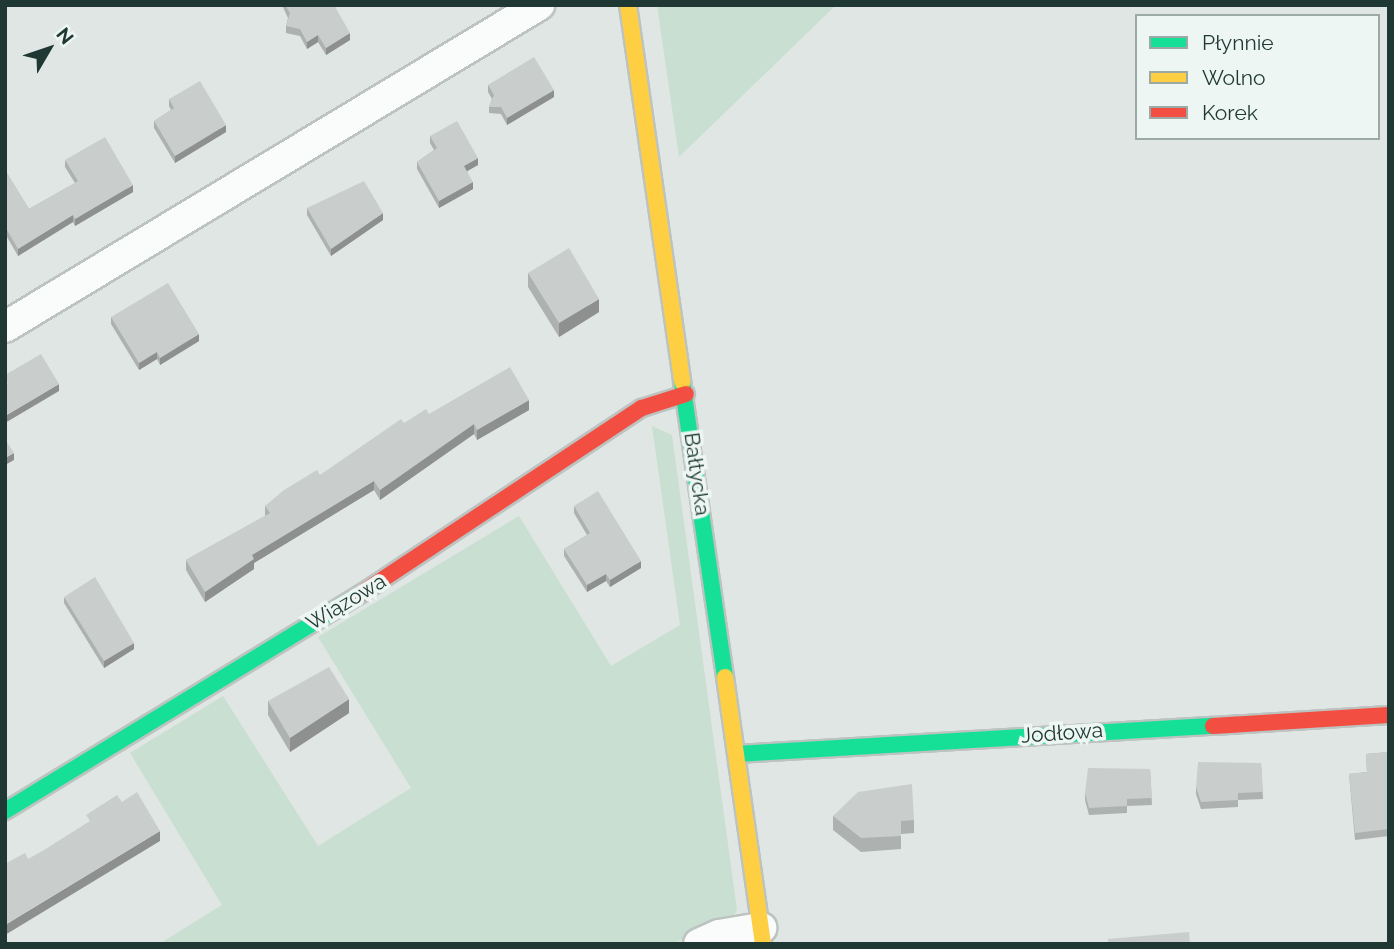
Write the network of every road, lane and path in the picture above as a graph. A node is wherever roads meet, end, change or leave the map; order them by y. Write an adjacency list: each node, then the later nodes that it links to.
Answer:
1 (539, 5): 3 (street)
2 (628, 5): 4 (street, Bałtycka)
3 (5, 327)
4 (686, 394): 6 (street, Bałtycka); 7 (street, Wiązowa)
5 (1389, 715): 6 (street, Jodłowa)
6 (736, 754): 8 (street, Bałtycka)
7 (5, 811)
8 (762, 936): 9 (street)
9 (699, 944)

